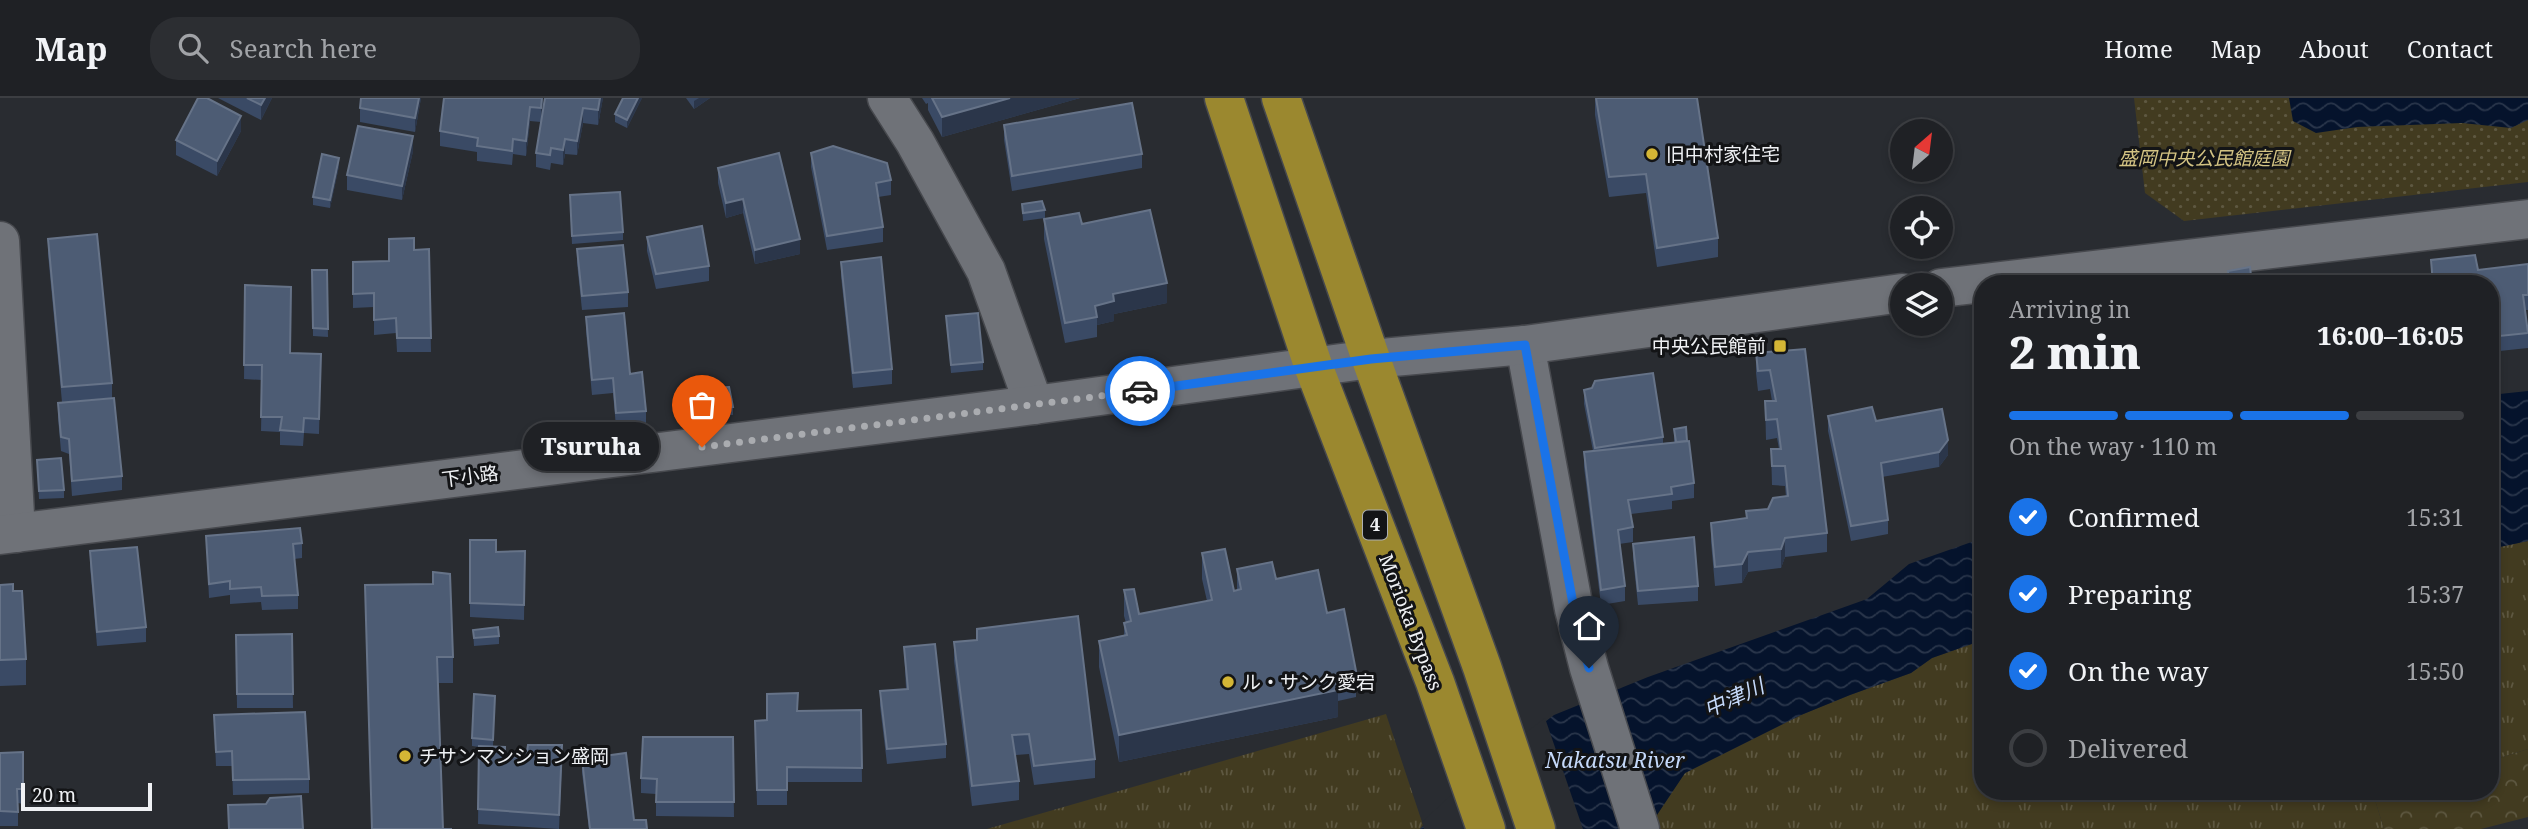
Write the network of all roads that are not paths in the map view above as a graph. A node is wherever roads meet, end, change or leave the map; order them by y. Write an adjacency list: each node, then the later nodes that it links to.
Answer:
1 (887, 98): 13 (street)
2 (1224, 98): 12 (highway, Morioka Bypass / 4)
3 (1281, 98): 11 (highway)
4 (2528, 219): 6 (street)
5 (0, 241): 14 (street)
6 (2052, 275)
7 (1974, 284): 8 (street)
8 (1953, 287)
9 (1890, 295): 10 (street, 下小路)
10 (1525, 345): 11 (street, 下小路); 17 (street)
11 (1371, 359): 12 (street, 下小路); 16 (highway)
12 (1314, 368): 13 (street, 下小路); 15 (highway, Morioka Bypass / 4)
13 (1034, 405): 14 (street, 下小路)
14 (8, 534)
15 (1486, 829)
16 (1536, 829)
17 (1640, 829)

